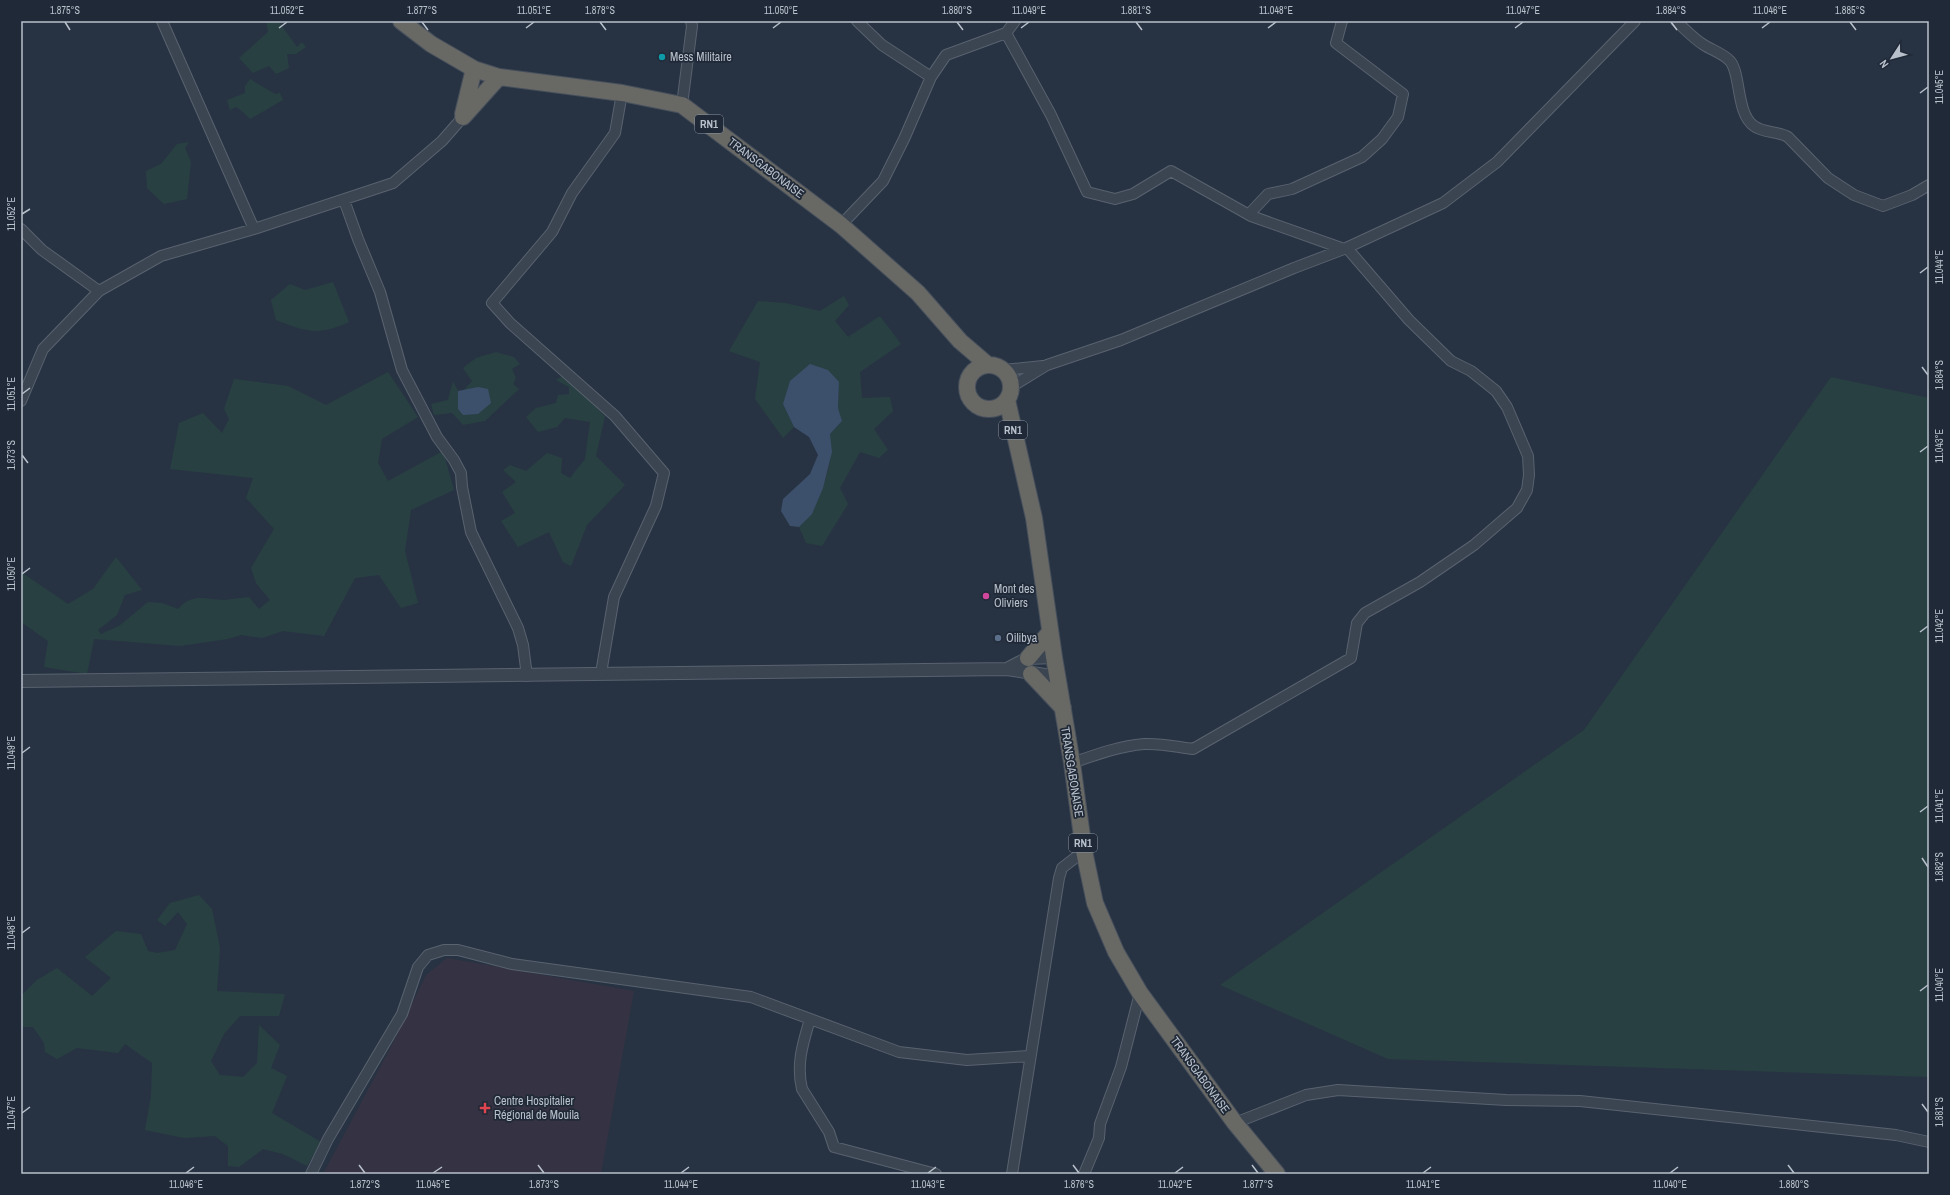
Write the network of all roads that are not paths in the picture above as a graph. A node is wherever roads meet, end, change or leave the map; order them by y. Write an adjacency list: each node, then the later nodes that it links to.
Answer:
1 (162, 21): 21 (street)
2 (401, 21): 10 (highway, TRANSGABONAISE / RN1)
3 (691, 21): 14 (street)
4 (857, 21): 12 (street)
5 (1015, 21): 9 (street)
6 (1342, 21): 18 (street)
7 (1635, 21): 22 (street)
8 (1676, 21): 16 (street)
9 (1006, 33): 12 (street); 18 (street)
10 (474, 69): 11 (highway, TRANSGABONAISE / RN1); 15 (highway)
11 (499, 77): 13 (highway, TRANSGABONAISE / RN1); 15 (highway)
12 (931, 78): 19 (street)
13 (622, 93): 14 (highway, TRANSGABONAISE / RN1); 37 (street)
14 (682, 105): 19 (highway, TRANSGABONAISE / RN1)
15 (463, 117): 17 (street)
16 (1929, 185)
17 (344, 200): 21 (street); 39 (street)
18 (1251, 216): 22 (street)
19 (841, 225): 24 (highway, TRANSGABONAISE / RN1)
20 (21, 229): 23 (street)
21 (254, 229): 23 (street)
22 (1345, 249): 26 (street); 43 (street)
23 (99, 291): 30 (street)
24 (960, 341): 25 (highway, TRANSGABONAISE / RN1); 28 (highway, TRANSGABONAISE / RN1)
25 (988, 365): 27 (highway); 28 (highway)
26 (1047, 365): 27 (street); 29 (street)
27 (1003, 370): 29 (highway)
28 (972, 373): 31 (highway)
29 (1009, 394): 31 (highway); 32 (highway, TRANSGABONAISE / RN1)
30 (21, 401)
31 (990, 409): 32 (highway, TRANSGABONAISE / RN1)
32 (1019, 459): 33 (highway, TRANSGABONAISE / RN1)
33 (1050, 632): 34 (highway, TRANSGABONAISE / RN1); 35 (highway)
34 (1054, 657): 35 (street); 40 (highway, TRANSGABONAISE / RN1)
35 (1028, 658): 36 (street)
36 (1007, 669): 37 (street); 38 (street)
37 (601, 673): 39 (street)
38 (1031, 674): 40 (street); 42 (highway)
39 (527, 676): 41 (street)
40 (1057, 677): 42 (highway, TRANSGABONAISE / RN1)
41 (21, 681)
42 (1062, 708): 43 (highway, TRANSGABONAISE / RN1)
43 (1072, 763): 44 (highway, TRANSGABONAISE / RN1)
44 (1084, 850): 45 (highway, TRANSGABONAISE / RN1); 47 (street)
45 (1140, 993): 48 (highway, TRANSGABONAISE / RN1); 50 (street)
46 (810, 1020): 47 (street); 51 (street); 52 (street)
47 (1029, 1056): 53 (street)
48 (1235, 1123): 49 (street); 54 (highway, TRANSGABONAISE / RN1)
49 (1929, 1142)
50 (1086, 1172)
51 (311, 1174)
52 (936, 1174)
53 (1012, 1174)
54 (1277, 1174)

